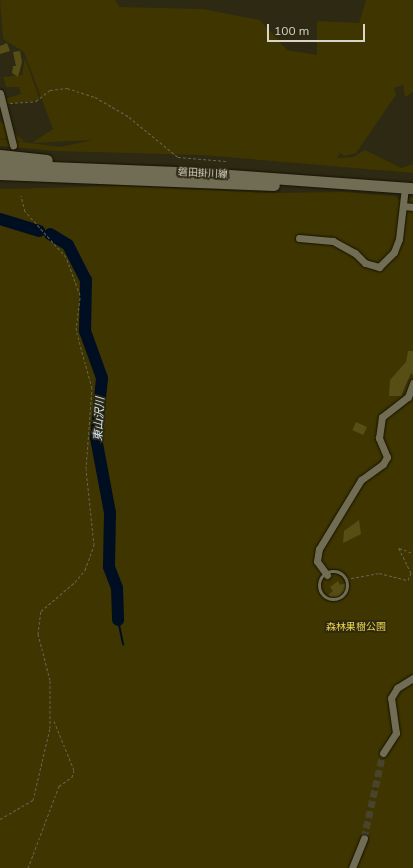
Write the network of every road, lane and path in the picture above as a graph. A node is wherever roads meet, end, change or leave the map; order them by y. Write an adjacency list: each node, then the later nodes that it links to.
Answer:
1 (0, 93): 2 (street)
2 (2, 104): 3 (street); 5 (path)
3 (13, 145)
4 (0, 155): 7 (main road)
5 (226, 161)
6 (0, 165): 7 (main road, 磐田掛川線)
7 (202, 173): 11 (main road, 磐田掛川線)
8 (0, 174): 9 (main road, 磐田掛川線)
9 (119, 180): 10 (main road); 11 (main road, 磐田掛川線)
10 (0, 182)
11 (409, 188): 13 (street)
12 (21, 196): 23 (path)
13 (403, 206): 14 (street); 15 (street)
14 (413, 207)
15 (299, 238)
16 (413, 383): 18 (street)
17 (413, 553): 19 (path)
18 (327, 574): 19 (lane); 19 (lane)
19 (346, 579)
20 (413, 678): 22 (street)
21 (54, 722): 25 (path)
22 (383, 753)
23 (0, 819)
24 (364, 838): 26 (street)
25 (28, 868)
26 (352, 868)

